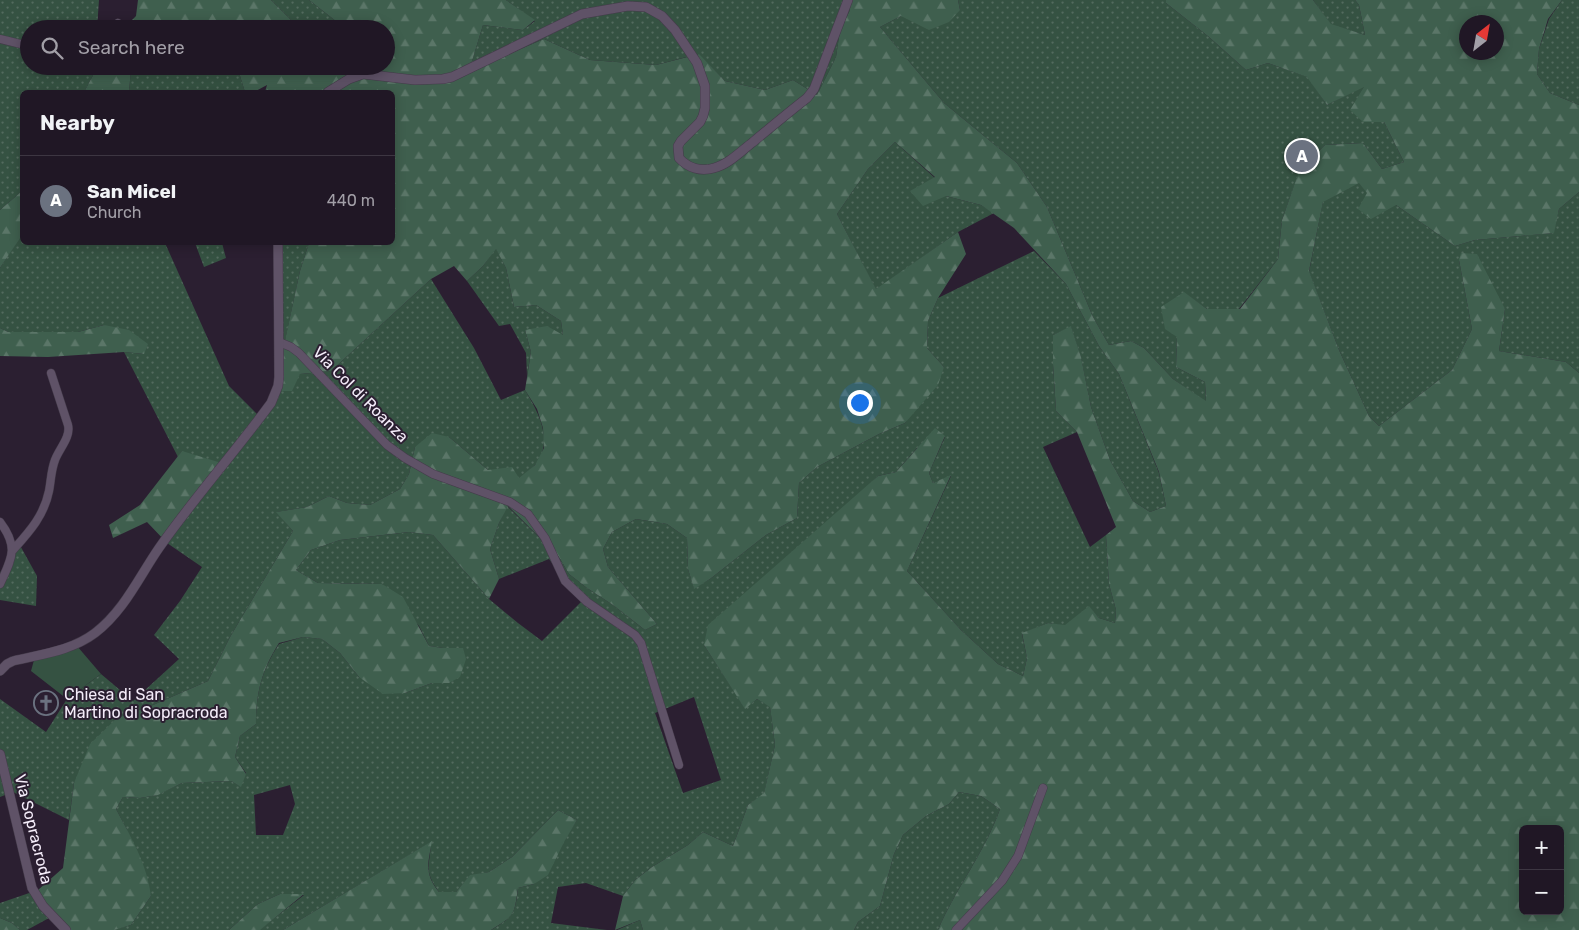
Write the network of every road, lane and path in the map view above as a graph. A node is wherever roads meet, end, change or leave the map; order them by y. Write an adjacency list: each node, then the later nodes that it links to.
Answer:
1 (848, 0): 5 (street)
2 (0, 39): 3 (street)
3 (20, 44)
4 (360, 75): 6 (street)
5 (372, 75)
6 (331, 90)
7 (278, 245): 8 (street)
8 (279, 342): 13 (street); 15 (street, Via Col di Roanza)
9 (52, 373): 11 (street)
10 (0, 522): 11 (street)
11 (13, 550): 12 (street)
12 (0, 584)
13 (0, 671)
14 (0, 754): 17 (street, Via Sopracroda)
15 (679, 765)
16 (1043, 788): 18 (street)
17 (66, 930)
18 (956, 930)

